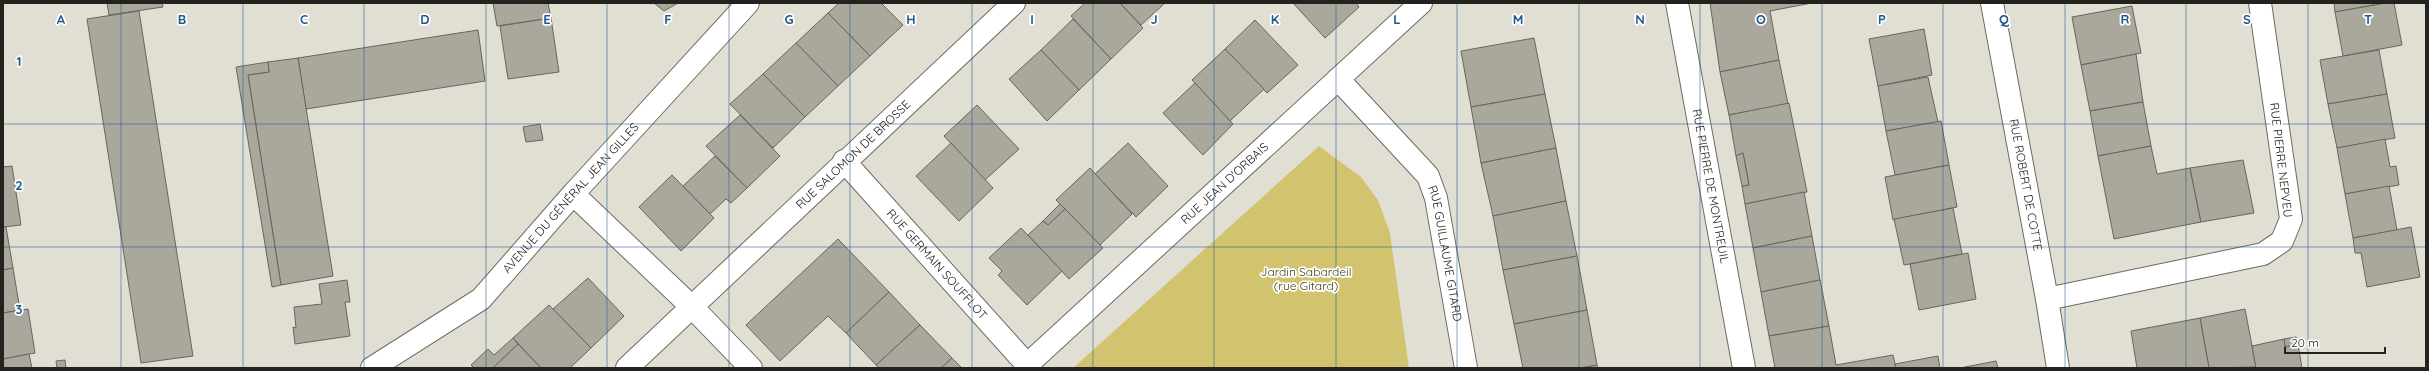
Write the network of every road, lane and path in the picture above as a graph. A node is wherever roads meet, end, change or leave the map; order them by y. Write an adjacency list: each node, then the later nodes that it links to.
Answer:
1 (748, 3): 9 (street, AVENUE DU GÉNÉRAL JEAN GILLES)
2 (1014, 3): 8 (street, RUE SALOMON DE BROSSE)
3 (1421, 3): 7 (street, RUE JEAN D'ORBAIS)
4 (1677, 3): 17 (street, RUE PIERRE DE MONTREUIL)
5 (1992, 3): 10 (street, RUE ROBERT DE COTTE)
6 (2260, 3): 10 (street, RUE PIERRE NEPVEU)
7 (1338, 79): 12 (street, RUE JEAN D'ORBAIS); 16 (street, RUE GUILLAUME GITARD)
8 (844, 161): 11 (street, RUE SALOMON DE BROSSE); 12 (street, RUE GERMAIN SOUFFLOT)
9 (573, 194): 11 (street); 13 (street, AVENUE DU GÉNÉRAL JEAN GILLES)
10 (2047, 299): 18 (street, RUE ROBERT DE COTTE)
11 (693, 308): 14 (street, RUE SALOMON DE BROSSE); 15 (street)
12 (1029, 366)
13 (372, 368)
14 (627, 368)
15 (751, 368)
16 (1466, 368)
17 (1744, 368)
18 (2058, 368)

